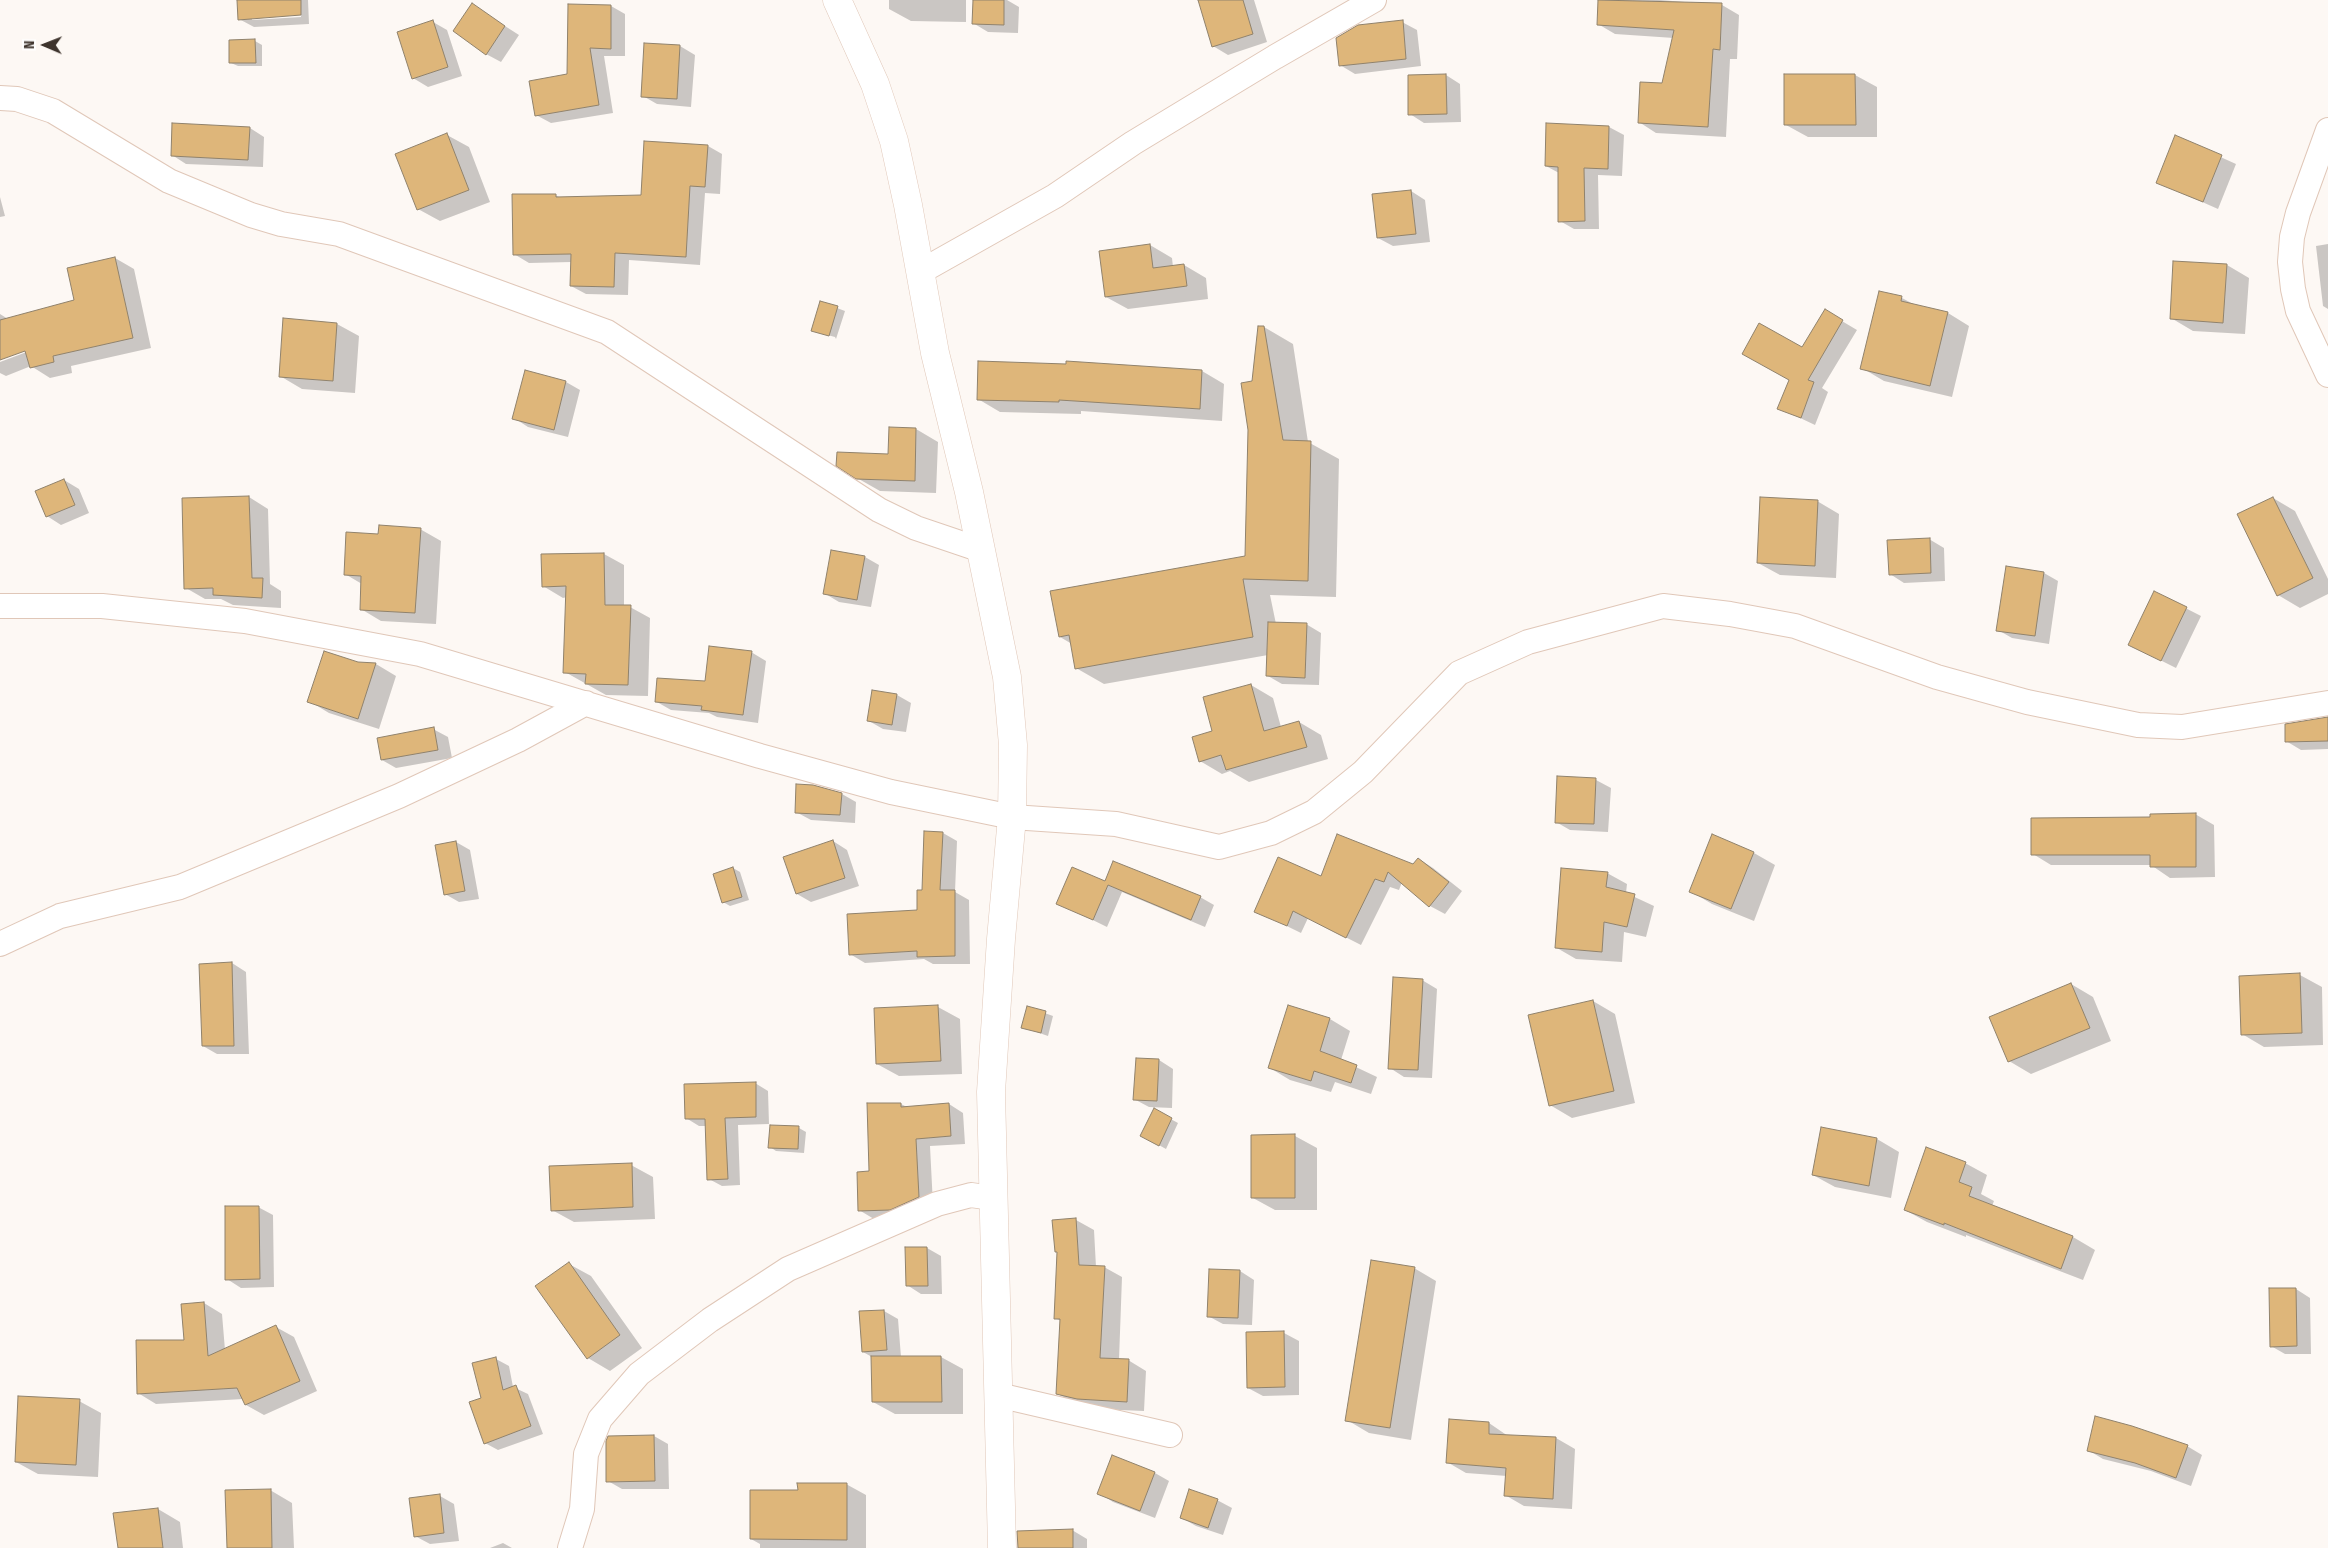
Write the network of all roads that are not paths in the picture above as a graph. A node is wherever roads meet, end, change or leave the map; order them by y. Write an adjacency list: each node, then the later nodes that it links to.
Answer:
1 (837, 0): 6 (main road)
2 (1374, 0): 6 (street)
3 (0, 98): 8 (street)
4 (2328, 130): 5 (street)
5 (2318, 182): 7 (street)
6 (920, 272): 8 (main road)
7 (2328, 375)
8 (981, 550): 12 (main road)
9 (0, 606): 11 (street)
10 (2325, 702): 12 (street)
11 (586, 703): 12 (street); 13 (street)
12 (1012, 817): 14 (main road)
13 (0, 944)
14 (992, 1198): 15 (main road); 17 (street)
15 (998, 1395): 16 (street); 18 (main road)
16 (1170, 1435)
17 (570, 1548)
18 (1002, 1548)

